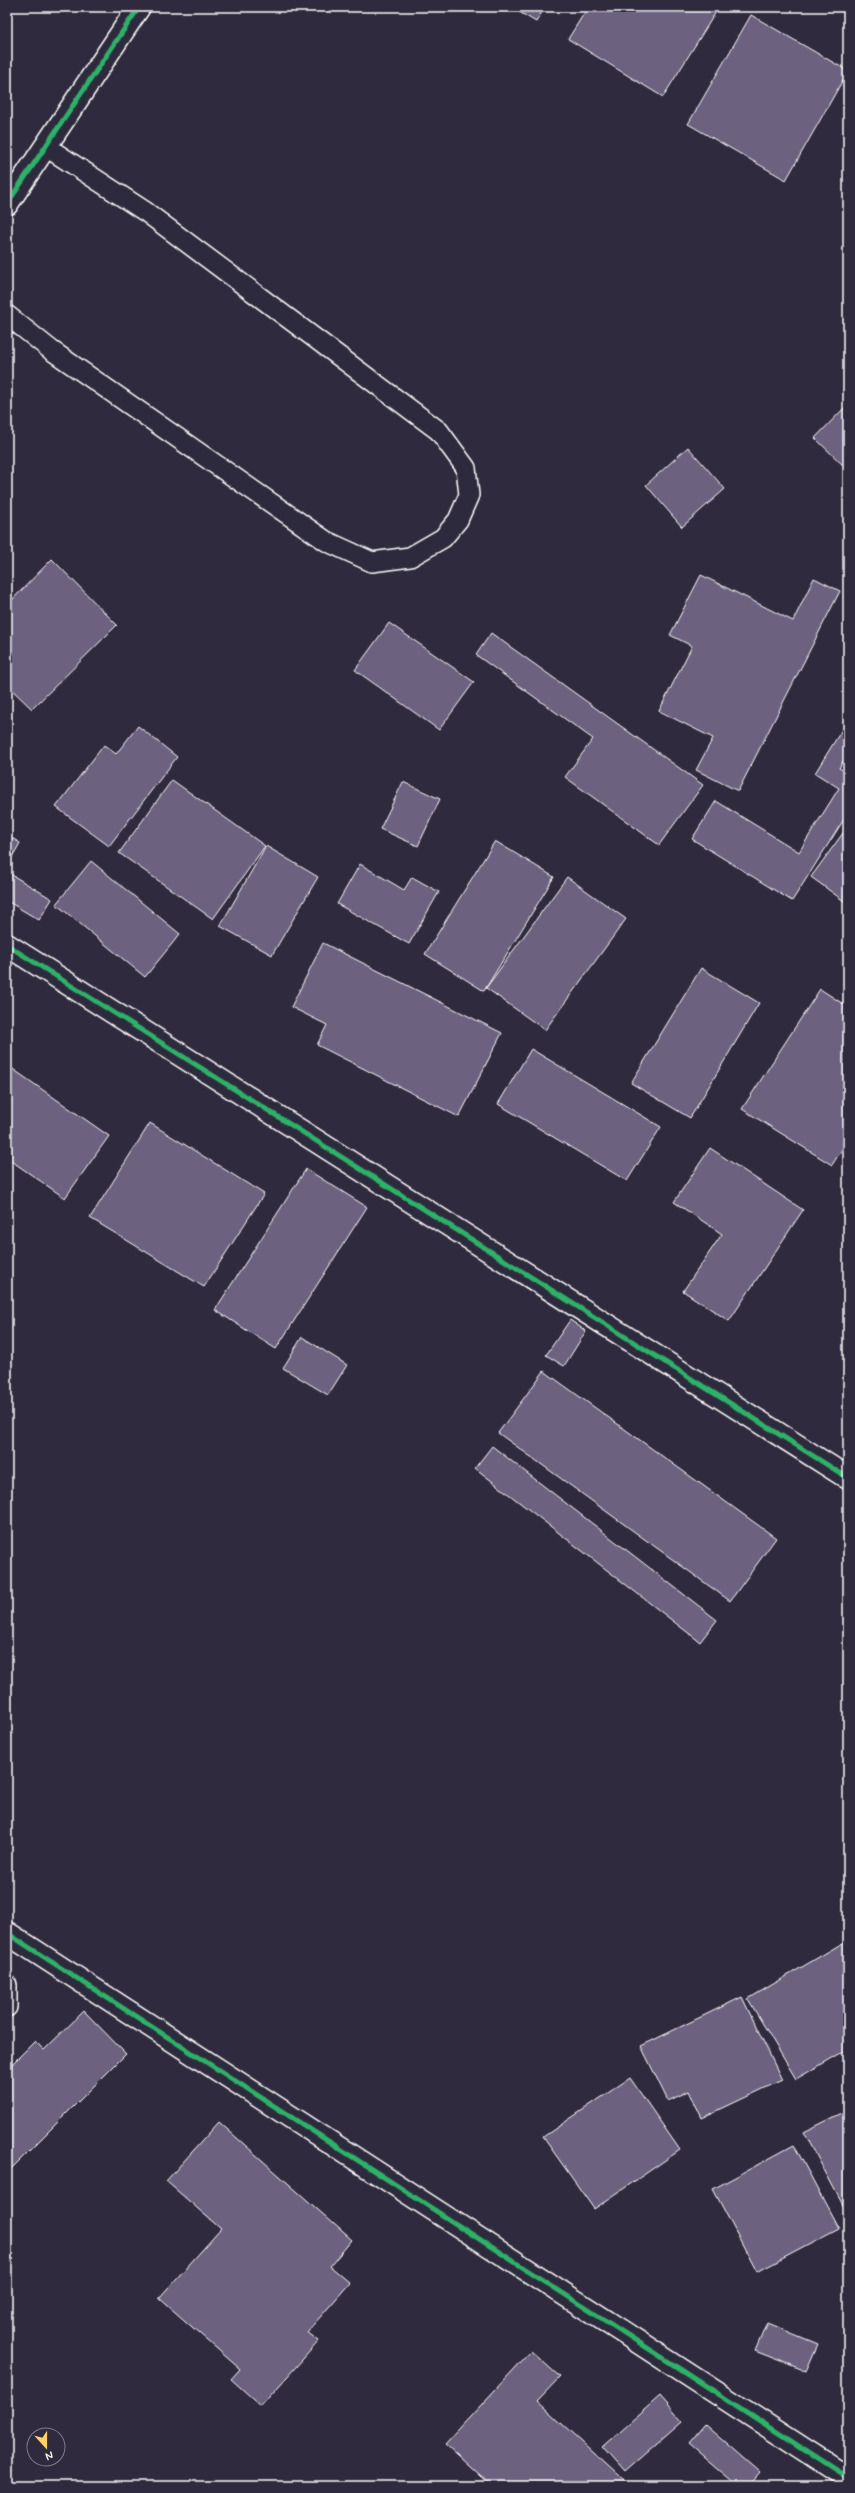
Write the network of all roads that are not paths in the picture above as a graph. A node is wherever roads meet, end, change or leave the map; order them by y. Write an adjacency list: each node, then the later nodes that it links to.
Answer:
1 (139, 7): 2 (street)
2 (45, 146): 3 (street); 4 (lane)
3 (7, 204)
4 (7, 315)
5 (7, 945): 6 (street)
6 (848, 1478)
7 (7, 1933): 10 (street)
8 (7, 1985): 9 (lane)
9 (7, 2006)
10 (848, 2478)

